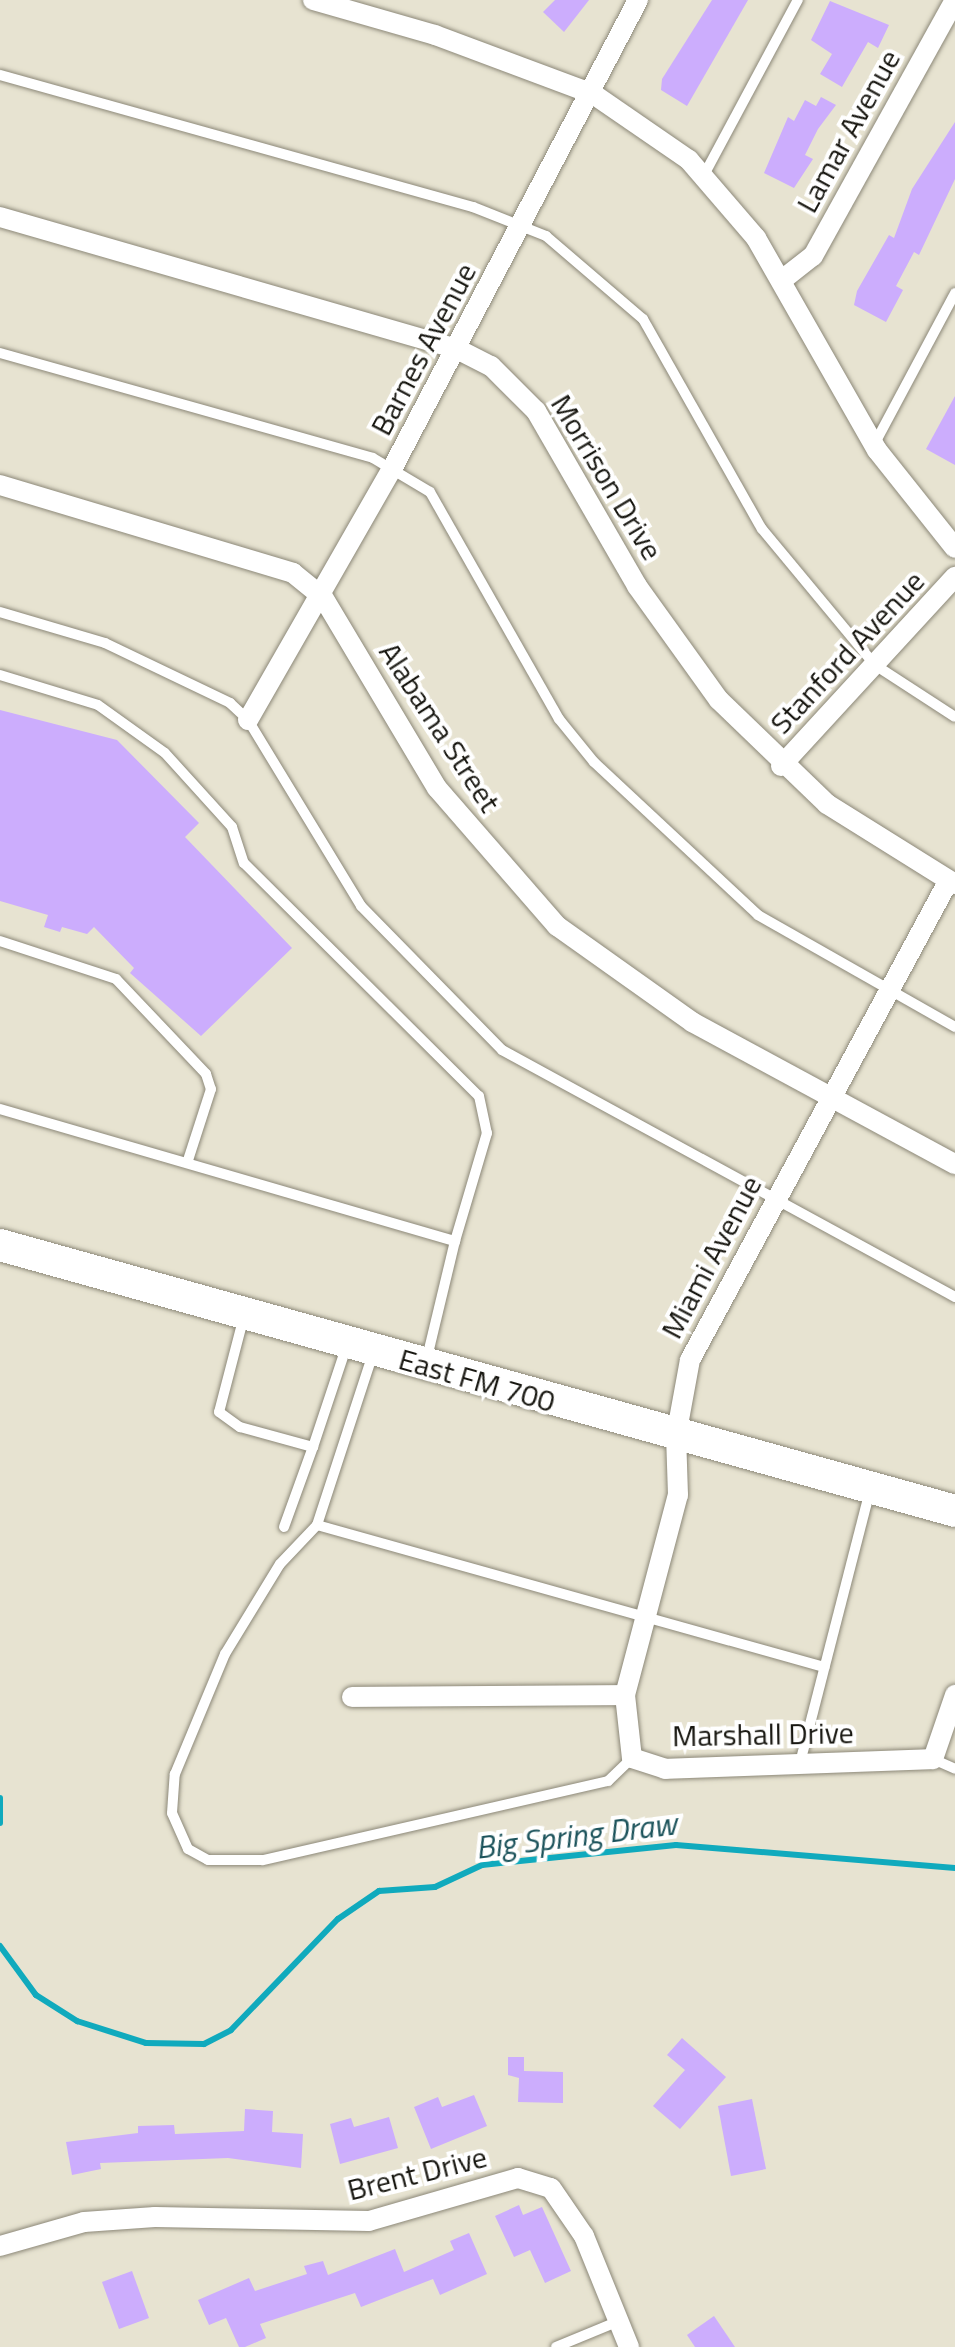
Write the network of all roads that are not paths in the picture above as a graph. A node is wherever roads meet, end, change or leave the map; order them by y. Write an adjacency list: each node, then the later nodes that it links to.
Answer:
1 (312, 0): 5 (street)
2 (638, 0): 7 (street, Barnes Avenue)
3 (798, 0): 8 (lane)
4 (955, 0): 11 (street, Lamar Avenue)
5 (343, 3): 7 (street)
6 (0, 75): 10 (lane)
7 (593, 94): 8 (street); 10 (street, Barnes Avenue)
8 (704, 176): 11 (street)
9 (0, 216): 13 (street, Morrison Drive)
10 (522, 226): 13 (street, Barnes Avenue); 22 (lane)
11 (782, 280): 15 (street)
12 (955, 293): 15 (lane)
13 (457, 349): 16 (street, Barnes Avenue); 26 (street, Morrison Drive)
14 (0, 353): 16 (lane)
15 (874, 444): 18 (street)
16 (392, 469): 20 (street, Barnes Avenue); 29 (lane)
17 (0, 485): 20 (street, Alabama Street)
18 (955, 548)
19 (955, 577): 22 (street, Stanford Avenue)
20 (323, 597): 25 (street, Barnes Avenue); 31 (street, Alabama Street)
21 (0, 612): 25 (lane)
22 (875, 665): 24 (lane); 26 (street, Stanford Avenue)
23 (0, 675): 36 (lane)
24 (955, 717)
25 (248, 720): 35 (lane)
26 (781, 766): 27 (street, Morrison Drive)
27 (952, 882): 29 (street, Miami Avenue)
28 (0, 940): 33 (lane)
29 (888, 992): 30 (lane); 31 (street, Miami Avenue)
30 (955, 1028)
31 (830, 1096): 34 (street, Alabama Street); 35 (street, Miami Avenue)
32 (0, 1108): 33 (lane)
33 (188, 1160): 36 (lane)
34 (955, 1164)
35 (778, 1195): 38 (lane); 42 (street, Miami Avenue)
36 (455, 1241): 41 (lane)
37 (0, 1245): 39 (main road, East FM 700)
38 (955, 1296)
39 (244, 1314): 40 (main road, East FM 700); 43 (lane)
40 (361, 1347): 41 (main road, East FM 700); 43 (lane); 46 (lane)
41 (426, 1365): 42 (main road, East FM 700)
42 (676, 1436): 44 (main road, East FM 700); 48 (street, Miami Avenue)
43 (312, 1447): 47 (lane)
44 (870, 1488): 45 (main road, East FM 700); 49 (lane)
45 (955, 1511)
46 (317, 1525): 48 (lane); 53 (lane)
47 (284, 1527)
48 (644, 1616): 49 (lane); 51 (street, Miami Avenue)
49 (824, 1667): 55 (lane)
50 (955, 1695): 54 (street)
51 (625, 1696): 52 (street); 53 (street, Marshall Drive)
52 (352, 1697)
53 (632, 1758): 55 (street, Marshall Drive)
54 (933, 1759): 55 (street, Marshall Drive); 56 (lane)
55 (800, 1764)
56 (955, 1769)
57 (0, 2246): 58 (street, Brent Drive)
58 (619, 2321): 59 (lane); 60 (street, Brent Drive)
59 (556, 2347)
60 (630, 2347)

